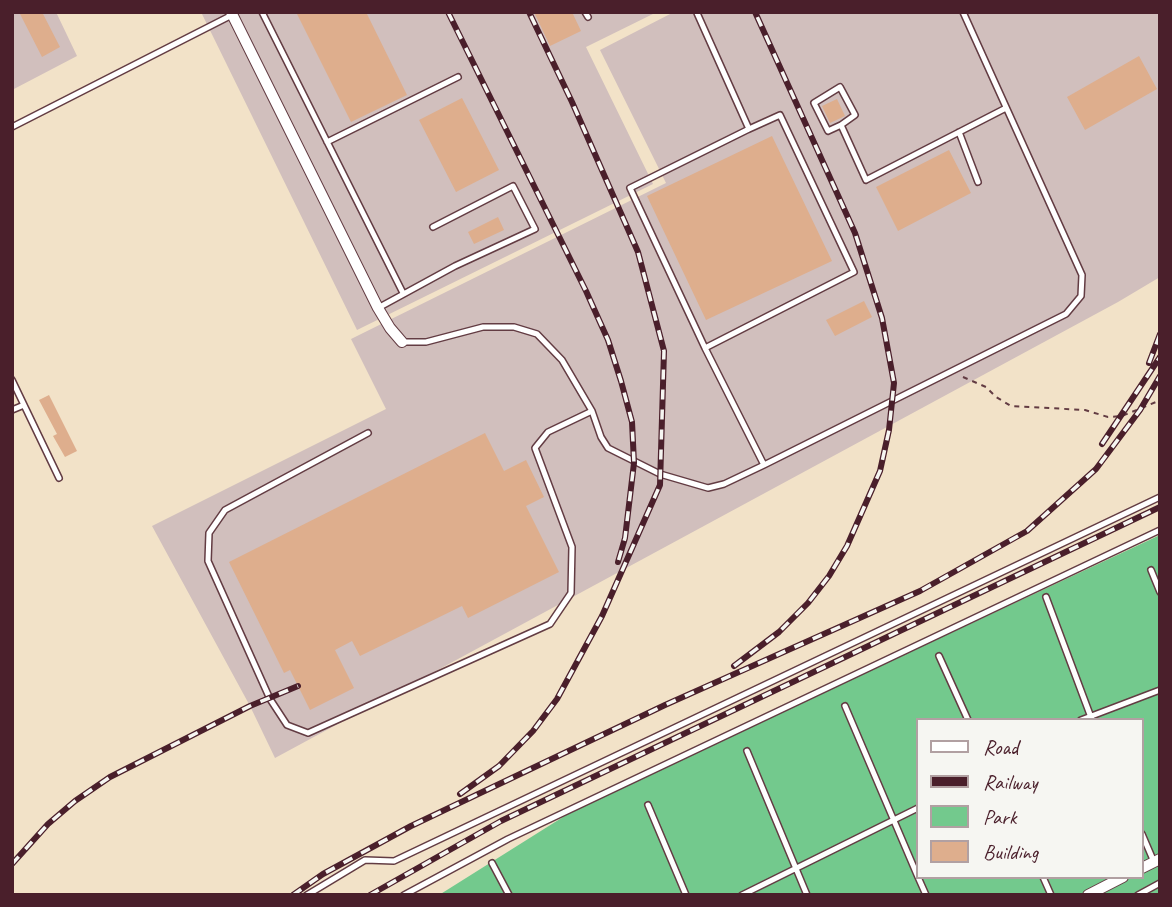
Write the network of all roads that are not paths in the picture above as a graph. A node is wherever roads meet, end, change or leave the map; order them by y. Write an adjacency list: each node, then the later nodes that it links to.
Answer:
1 (262, 12): 11 (lane)
2 (963, 12): 6 (lane)
3 (697, 13): 9 (lane)
4 (232, 14): 8 (lane); 15 (street)
5 (458, 77): 11 (lane)
6 (1006, 108): 10 (lane); 23 (lane)
7 (841, 125): 7 (lane); 10 (lane)
8 (12, 127)
9 (750, 129): 17 (lane); 17 (lane)
10 (959, 132): 12 (lane)
11 (327, 142): 14 (lane)
12 (978, 181)
13 (433, 227): 14 (lane)
14 (403, 293): 15 (lane)
15 (378, 308): 16 (street)
16 (402, 342): 21 (lane)
17 (705, 348): 23 (lane)
18 (12, 380): 19 (lane)
19 (24, 405): 20 (lane); 24 (lane)
20 (12, 410)
21 (592, 411): 22 (lane); 23 (lane)
22 (368, 433)
23 (764, 465)
24 (59, 478)
25 (1160, 497): 48 (lane)
26 (1160, 530): 49 (lane)
27 (1151, 570): 28 (lane)
28 (1160, 592)
29 (1046, 597): 34 (lane)
30 (939, 656): 33 (lane)
31 (1160, 690): 34 (lane)
32 (845, 706): 38 (lane)
33 (967, 718)
34 (1091, 718)
35 (747, 751): 42 (lane)
36 (648, 805): 51 (lane)
37 (916, 809): 38 (lane)
38 (893, 821): 42 (lane); 43 (lane)
39 (1144, 837): 40 (lane)
40 (1157, 860)
41 (492, 863): 50 (lane)
42 (795, 870): 52 (lane); 53 (lane)
43 (916, 873)
44 (919, 879): 54 (lane)
45 (1044, 879): 55 (lane)
46 (1119, 879): 56 (street)
47 (1160, 883): 57 (lane)
48 (307, 895)
49 (404, 895)
50 (509, 895)
51 (686, 895)
52 (742, 895)
53 (807, 895)
54 (926, 895)
55 (1051, 895)
56 (1088, 895)
57 (1138, 895)

